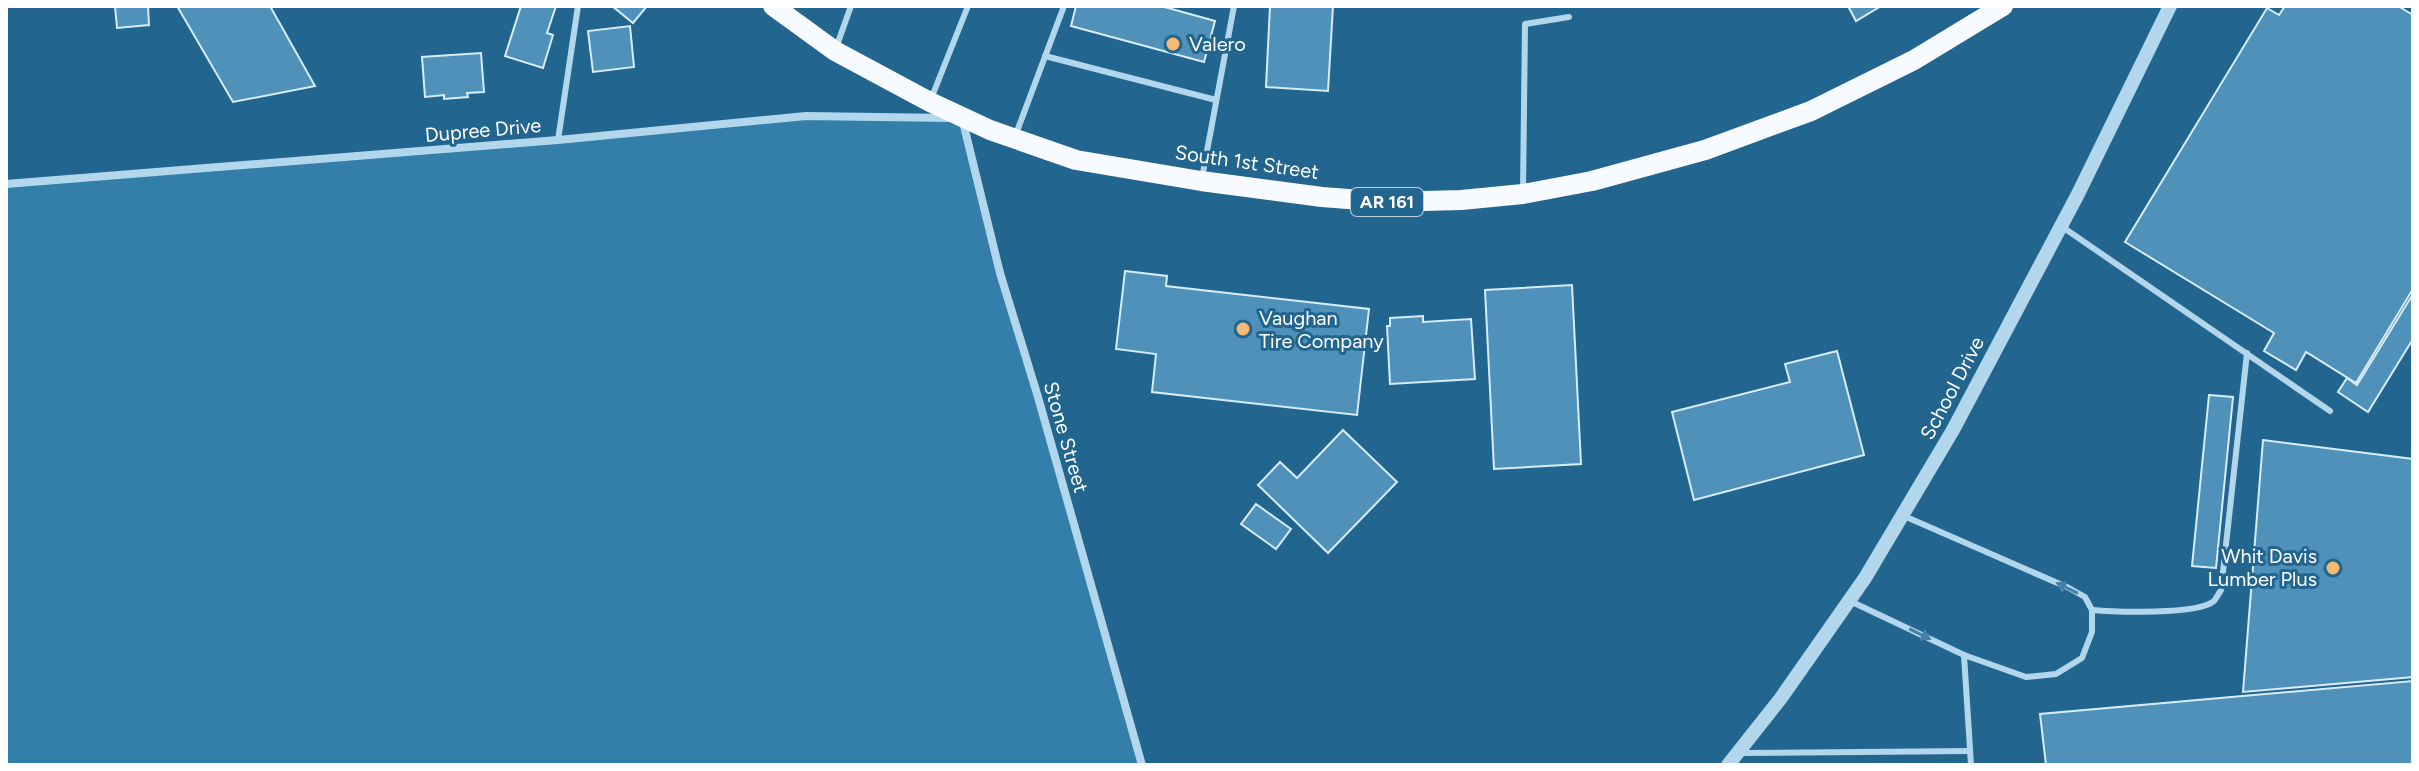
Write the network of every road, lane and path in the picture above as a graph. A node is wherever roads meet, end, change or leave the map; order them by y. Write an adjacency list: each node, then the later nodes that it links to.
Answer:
1 (578, 6): 16 (lane)
2 (773, 6): 10 (main road, South 1st Street / AR 161)
3 (851, 6): 10 (lane)
4 (968, 6): 13 (lane)
5 (1064, 6): 11 (lane)
6 (1234, 6): 12 (lane)
7 (2003, 6): 19 (main road, South 1st Street / AR 161)
8 (2170, 6): 20 (street, School Drive)
9 (1569, 17): 19 (lane)
10 (835, 51): 13 (main road, South 1st Street / AR 161)
11 (1045, 56): 12 (lane); 15 (lane)
12 (1216, 100): 17 (lane)
13 (930, 102): 14 (main road, South 1st Street / AR 161)
14 (962, 118): 15 (main road, South 1st Street / AR 161); 16 (street, Dupree Drive); 29 (street, Stone Street)
15 (1014, 138): 17 (main road, South 1st Street / AR 161)
16 (558, 140): 18 (street, Dupree Drive)
17 (1201, 181): 19 (main road, South 1st Street / AR 161)
18 (6, 184)
19 (1523, 194)
20 (2061, 226): 21 (lane); 23 (street, School Drive)
21 (2247, 353): 22 (lane); 25 (lane)
22 (2330, 411)
23 (1903, 515): 24 (street, School Drive); 25 (lane, one-way to 23)
24 (1850, 601): 26 (lane, one-way to 26); 28 (street, School Drive)
25 (2092, 610): 26 (lane)
26 (1964, 655): 27 (lane)
27 (1970, 751): 28 (lane); 30 (lane)
28 (1732, 759)
29 (1142, 765)
30 (1971, 765)

